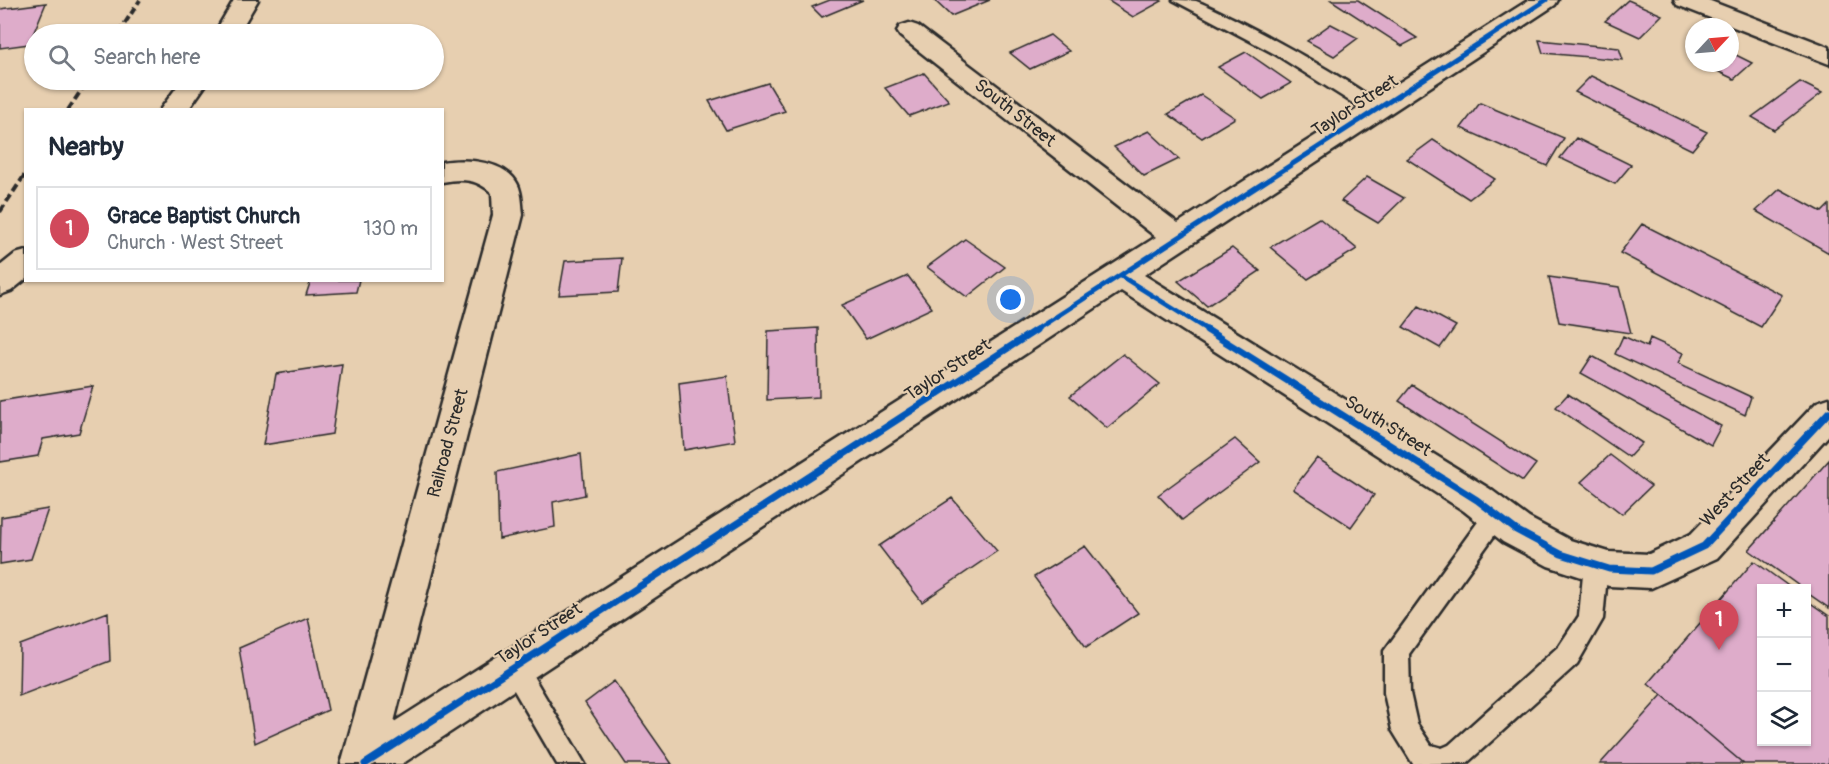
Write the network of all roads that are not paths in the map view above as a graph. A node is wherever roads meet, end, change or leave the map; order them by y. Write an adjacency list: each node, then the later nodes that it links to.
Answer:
1 (246, 0): 5 (street)
2 (1181, 0): 10 (lane)
3 (1546, 0): 10 (street, Taylor Street)
4 (1686, 0): 7 (street)
5 (232, 24)
6 (909, 31): 12 (street, South Street)
7 (1829, 56)
8 (188, 90): 9 (street)
9 (175, 108)
10 (1376, 110): 12 (street, Taylor Street)
11 (444, 172): 21 (street, Railroad Street)
12 (1178, 239): 14 (street, Taylor Street)
13 (24, 264): 15 (street)
14 (1120, 276): 17 (street, South Street); 20 (street, Taylor Street)
15 (0, 283)
16 (1829, 412): 19 (street, West Street)
17 (1496, 515): 18 (street, South Street); 18 (lane)
18 (1596, 564): 19 (street, South Street)
19 (1651, 571)
20 (514, 668): 21 (street, Taylor Street); 22 (lane)
21 (364, 764)
22 (572, 764)

